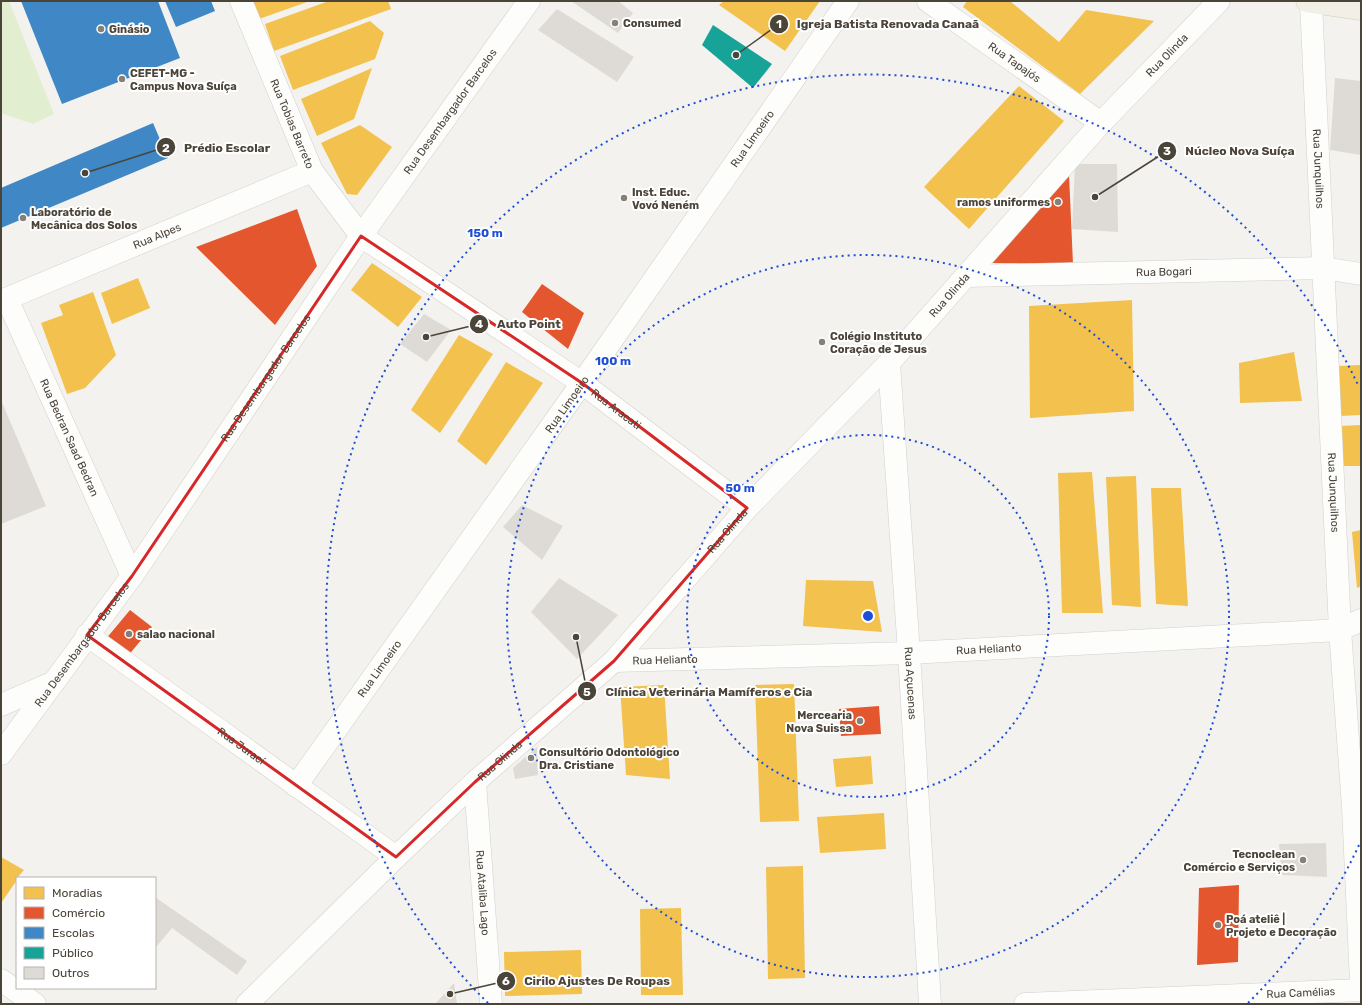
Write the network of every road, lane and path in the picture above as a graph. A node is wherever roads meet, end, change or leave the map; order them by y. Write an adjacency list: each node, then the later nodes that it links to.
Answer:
1 (241, 1): 10 (street, Rua Tobias Barreto)
2 (529, 1): 11 (street, Rua Desembargador Barcelos)
3 (848, 1): 17 (street, Rua Limoeiro)
4 (928, 1): 9 (street, Rua Tapajós)
5 (1219, 1): 9 (street, Rua Olinda)
6 (1308, 1): 7 (main road)
7 (1311, 2): 8 (main road); 12 (street, Rua Junquilhos)
8 (1361, 8)
9 (1101, 123): 14 (street, Rua Olinda)
10 (312, 171): 11 (street, Rua Tobias Barreto); 15 (street, Rua Alpes)
11 (361, 236): 17 (street, Rua Aracati); 19 (street, Rua Desembargador Barcelos)
12 (1323, 268): 13 (street, Rua Bogari); 14 (street, Rua Bogari); 21 (street, Rua Junquilhos)
13 (1361, 274)
14 (967, 276): 16 (street, Rua Olinda)
15 (4, 300): 19 (street, Rua Bedran Saad Bedran)
16 (889, 363): 18 (street, Rua Olinda); 23 (street, Rua Açucenas)
17 (582, 383): 18 (street, Rua Aracati); 29 (street, Rua Limoeiro)
18 (747, 508): 24 (street, Rua Olinda)
19 (132, 576): 22 (street, Rua Desembargador Barcelos)
20 (1361, 620): 21 (street, Rua Helianto)
21 (1340, 630): 23 (street, Rua Helianto); 30 (street, Rua Junquilhos)
22 (87, 635): 25 (street, Rua Desembargador Barcelos); 29 (street, Rua Jurací)
23 (909, 653): 24 (street, Rua Helianto); 38 (street, Rua Açucenas)
24 (614, 660): 28 (street, Rua Olinda)
25 (55, 682): 26 (street); 27 (street, Rua Desembargador Barcelos)
26 (1, 704)
27 (1, 754)
28 (475, 782): 31 (street, Rua Olinda); 37 (street, Rua Ataliba Lago)
29 (296, 786): 31 (street, Rua Jurací)
30 (1357, 807): 33 (street, Rua Junquilhos)
31 (396, 857): 36 (street, Rua Olinda)
32 (1, 980): 35 (street)
33 (1361, 983)
34 (1361, 990): 39 (street, Rua Camélias)
35 (35, 1004)
36 (247, 1004)
37 (492, 1004)
38 (930, 1004)
39 (1025, 1004)

